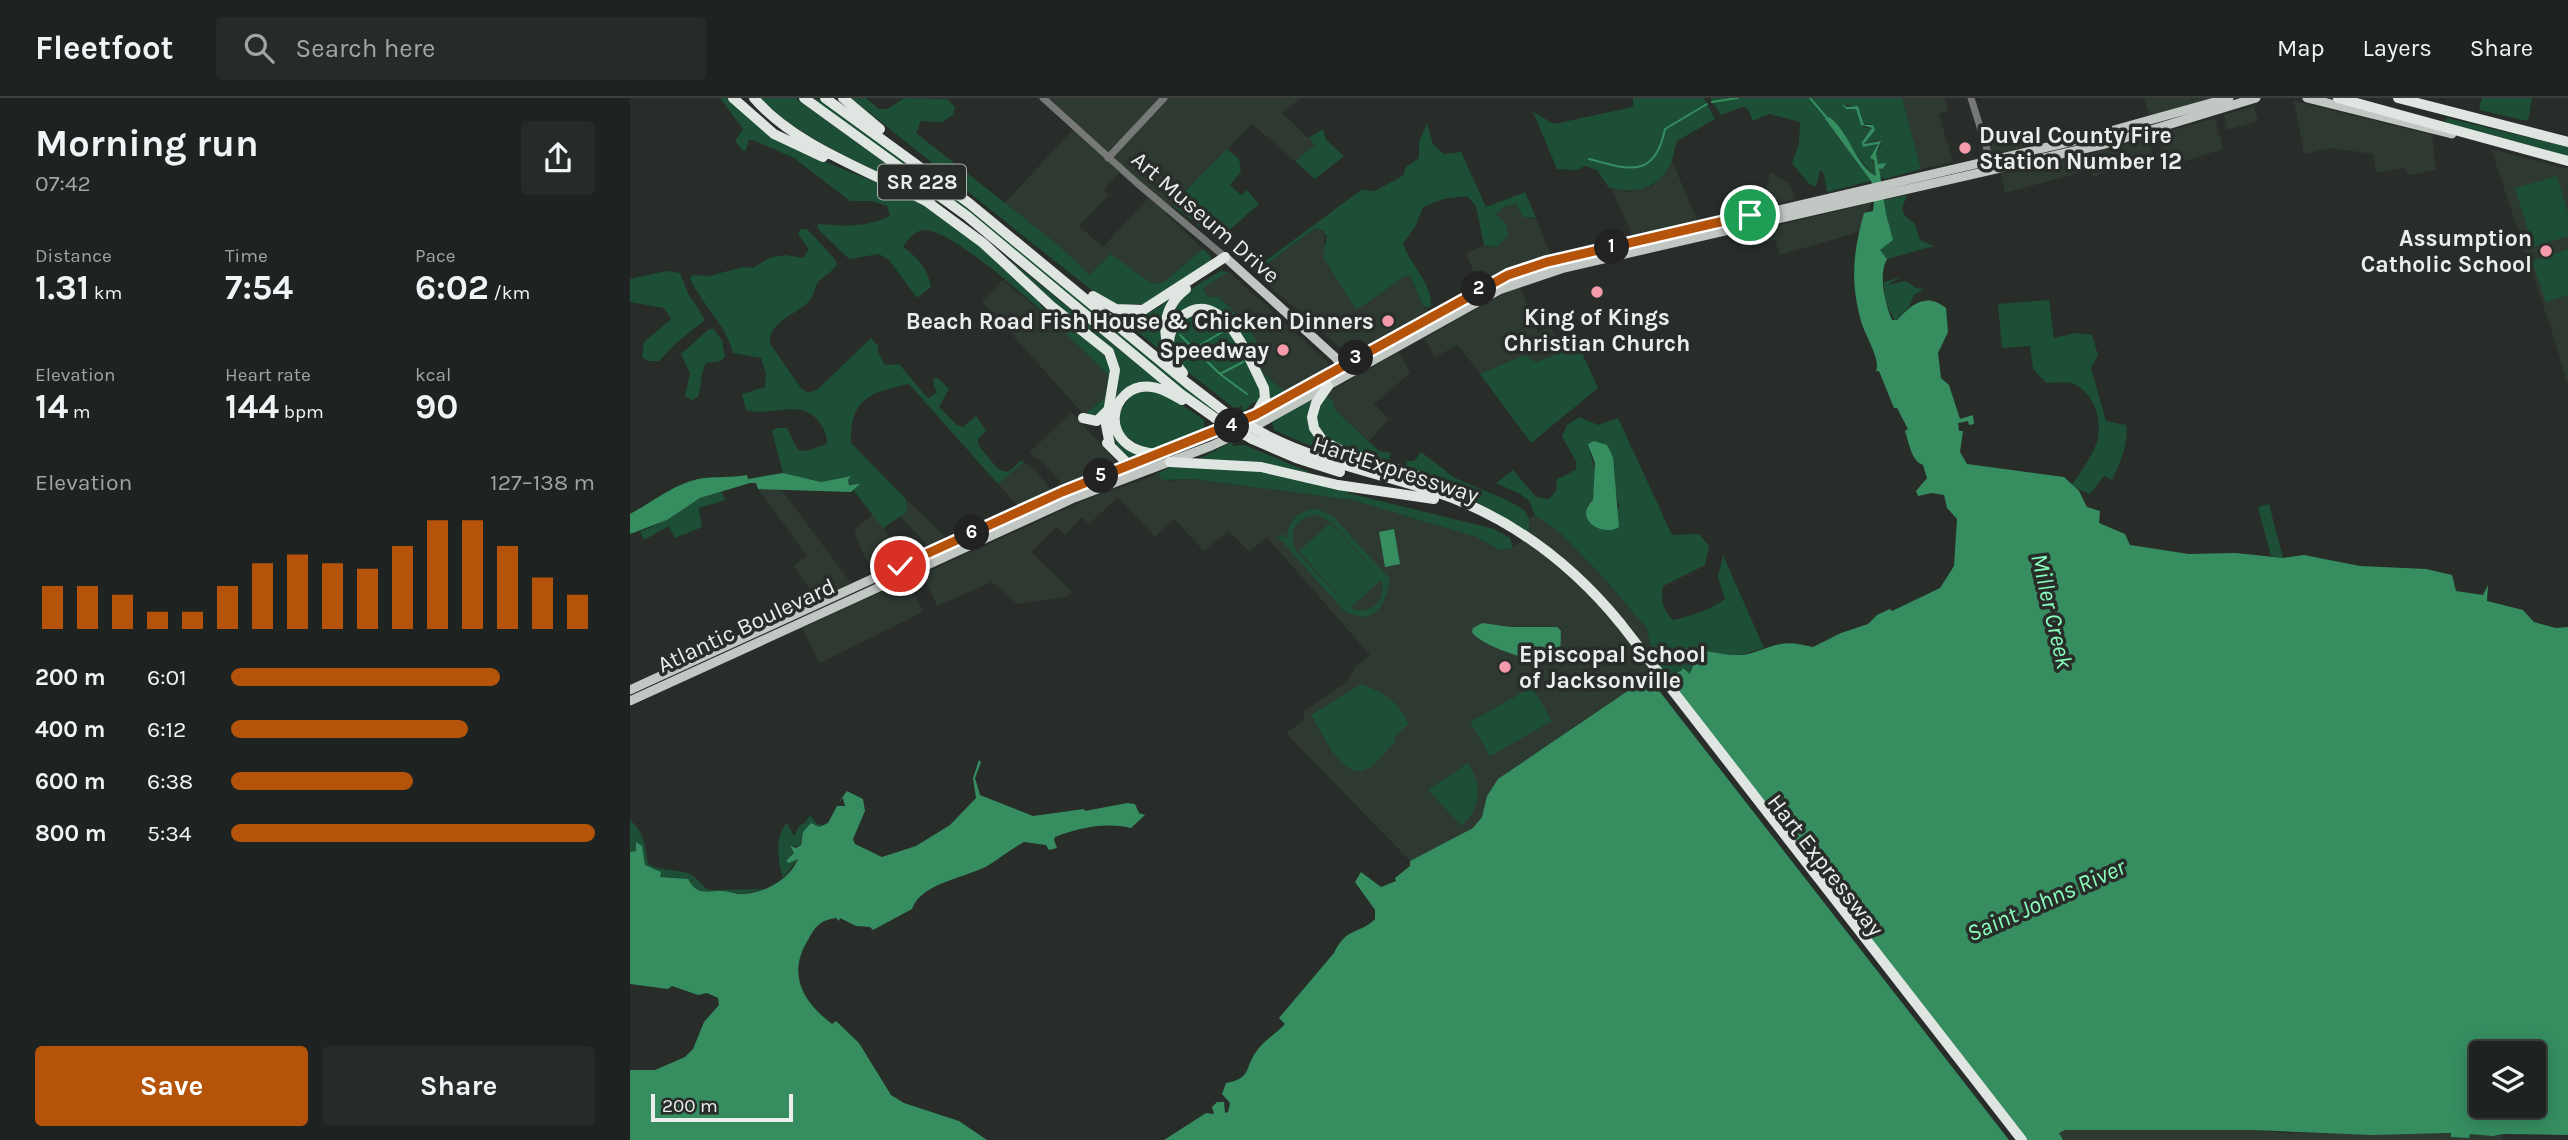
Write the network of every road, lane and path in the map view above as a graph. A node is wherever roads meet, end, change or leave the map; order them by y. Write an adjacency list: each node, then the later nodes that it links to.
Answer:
1 (733, 98): 21 (highway)
2 (754, 98): 21 (highway)
3 (804, 98): 26 (highway, Hart Expressway / SR 228)
4 (825, 98): 22 (highway, Hart Expressway / SR 228)
5 (843, 98): 22 (highway)
6 (1043, 98): 18 (street, Art Museum Drive)
7 (1164, 98): 18 (street)
8 (1971, 98): 20 (street)
9 (2229, 98): 14 (main road, Atlantic Boulevard)
10 (2256, 98): 14 (main road, Atlantic Boulevard)
11 (2307, 98): 16 (main road)
12 (2338, 98): 16 (highway)
13 (2398, 98): 15 (highway)
14 (2218, 103): 20 (main road, Atlantic Boulevard)
15 (2458, 113): 16 (highway); 17 (highway)
16 (2437, 128): 19 (highway)
17 (2568, 142)
18 (1108, 158): 25 (street, Art Museum Drive)
19 (2568, 161)
20 (1992, 165): 28 (main road, Atlantic Boulevard)
21 (892, 183): 23 (highway)
22 (946, 186): 24 (highway, Hart Expressway)
23 (926, 201): 26 (highway); 31 (highway)
24 (1023, 246): 25 (highway); 30 (highway, Hart Expressway)
25 (1227, 259): 27 (highway); 28 (main road, Art Museum Drive)
26 (1036, 272): 34 (highway, Hart Expressway)
27 (1169, 351): 30 (highway); 32 (highway)
28 (1345, 370): 29 (main road, Atlantic Boulevard); 32 (main road, Atlantic Boulevard)
29 (1328, 386): 36 (main road, Atlantic Boulevard); 39 (highway)
30 (1207, 399): 39 (highway, Hart Expressway, bridge)
31 (1108, 410): 33 (highway); 37 (highway)
32 (1255, 415): 35 (main road, Atlantic Boulevard)
33 (1083, 418)
34 (1215, 418): 35 (highway); 38 (highway, Hart Expressway, bridge)
35 (1160, 454): 37 (main road, Atlantic Boulevard)
36 (1170, 462): 37 (main road, Atlantic Boulevard); 38 (highway)
37 (1133, 470): 41 (main road, Atlantic Boulevard); 42 (main road, Atlantic Boulevard)
38 (1434, 499): 40 (highway, Hart Expressway)
39 (1492, 516): 40 (highway, Hart Expressway)
40 (1512, 531): 43 (highway, Hart Expressway); 44 (highway, Hart Expressway)
41 (630, 691)
42 (630, 701)
43 (2013, 1140)
44 (2022, 1140)

